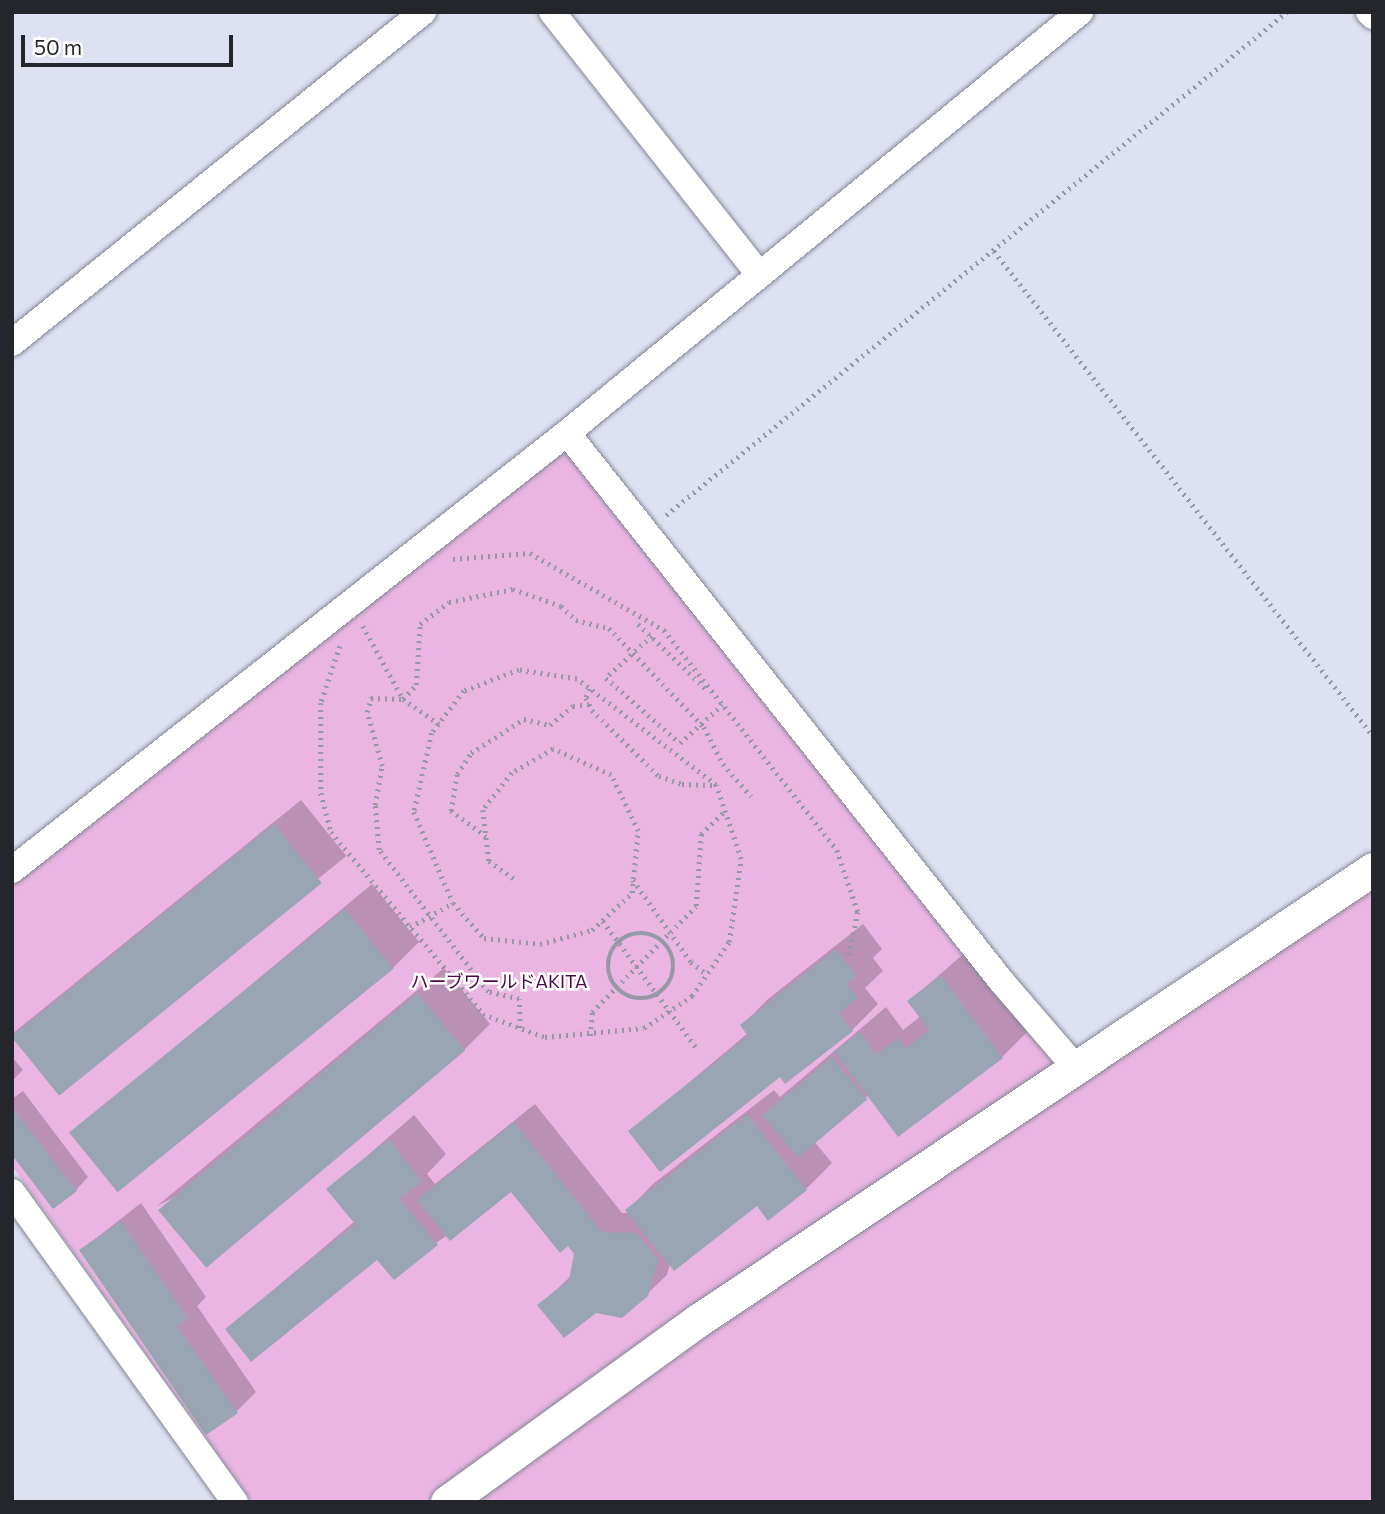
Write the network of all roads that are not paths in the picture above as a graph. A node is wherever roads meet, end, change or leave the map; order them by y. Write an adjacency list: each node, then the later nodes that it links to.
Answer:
1 (423, 12): 7 (street)
2 (552, 12): 6 (street)
3 (1080, 12): 6 (street)
4 (1369, 12): 5 (street)
5 (1373, 16)
6 (760, 275): 8 (street)
7 (12, 343)
8 (567, 433): 10 (street); 11 (street)
9 (1373, 869): 11 (street)
10 (12, 870)
11 (1075, 1067): 14 (street)
12 (12, 1192): 13 (street)
13 (235, 1502)
14 (447, 1502)

